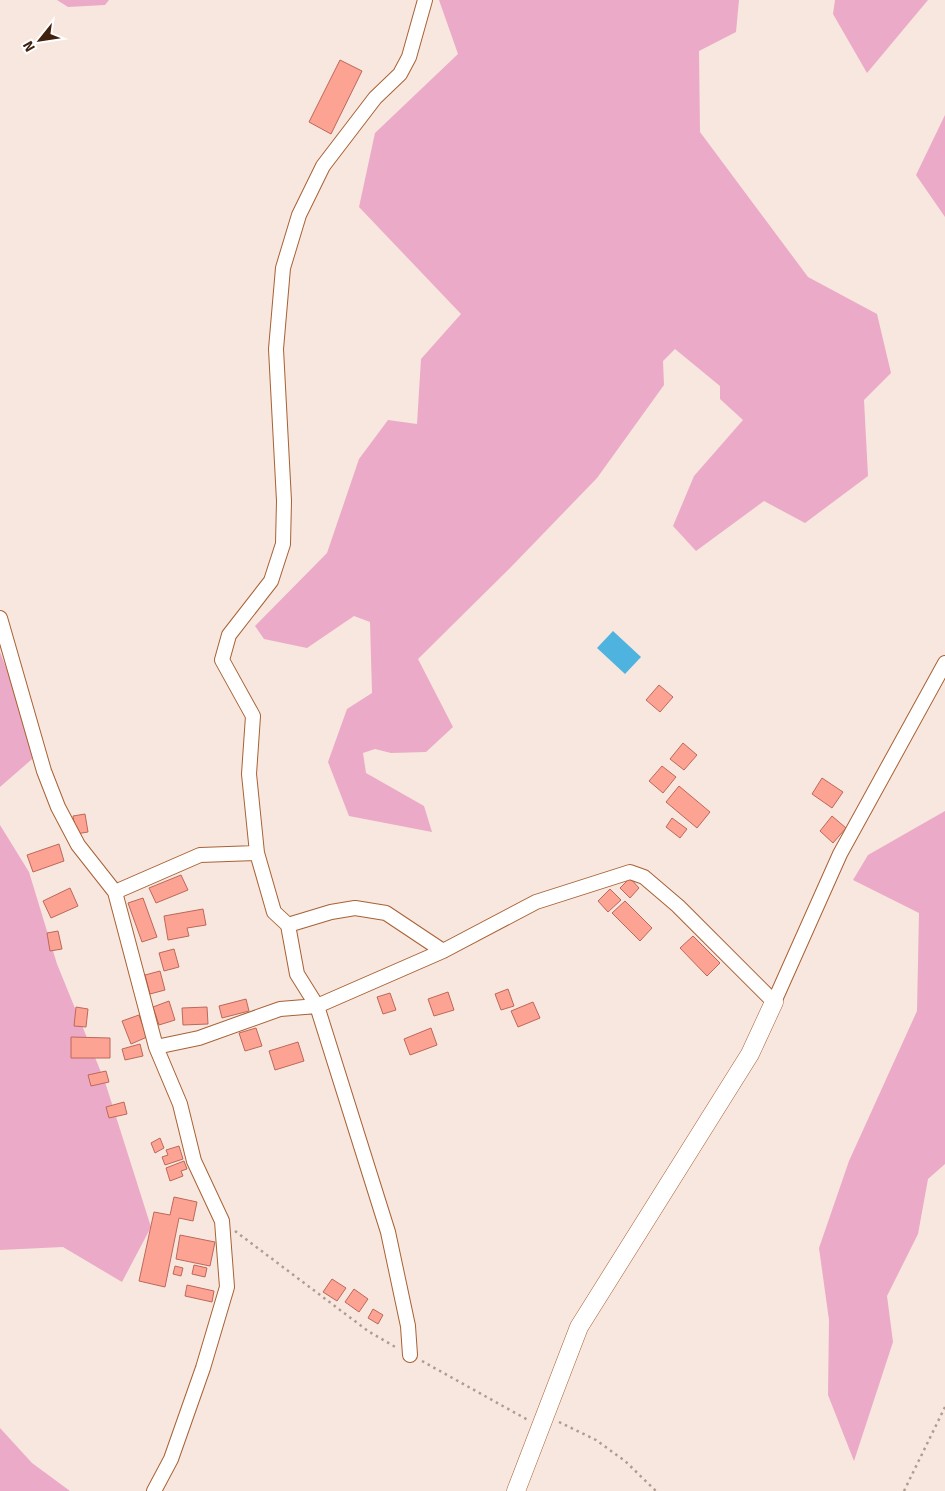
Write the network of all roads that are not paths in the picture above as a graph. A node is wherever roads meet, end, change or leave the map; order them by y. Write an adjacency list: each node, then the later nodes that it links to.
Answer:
1 (425, 0): 4 (street)
2 (0, 618): 5 (street)
3 (945, 663): 8 (street)
4 (257, 853): 5 (street); 6 (street)
5 (115, 892): 10 (street)
6 (288, 925): 7 (street); 9 (street)
7 (443, 951): 8 (street); 9 (street)
8 (774, 1002): 13 (street)
9 (317, 1006): 10 (street); 11 (street)
10 (156, 1047): 12 (street)
11 (410, 1355)
12 (154, 1491)
13 (516, 1491)

